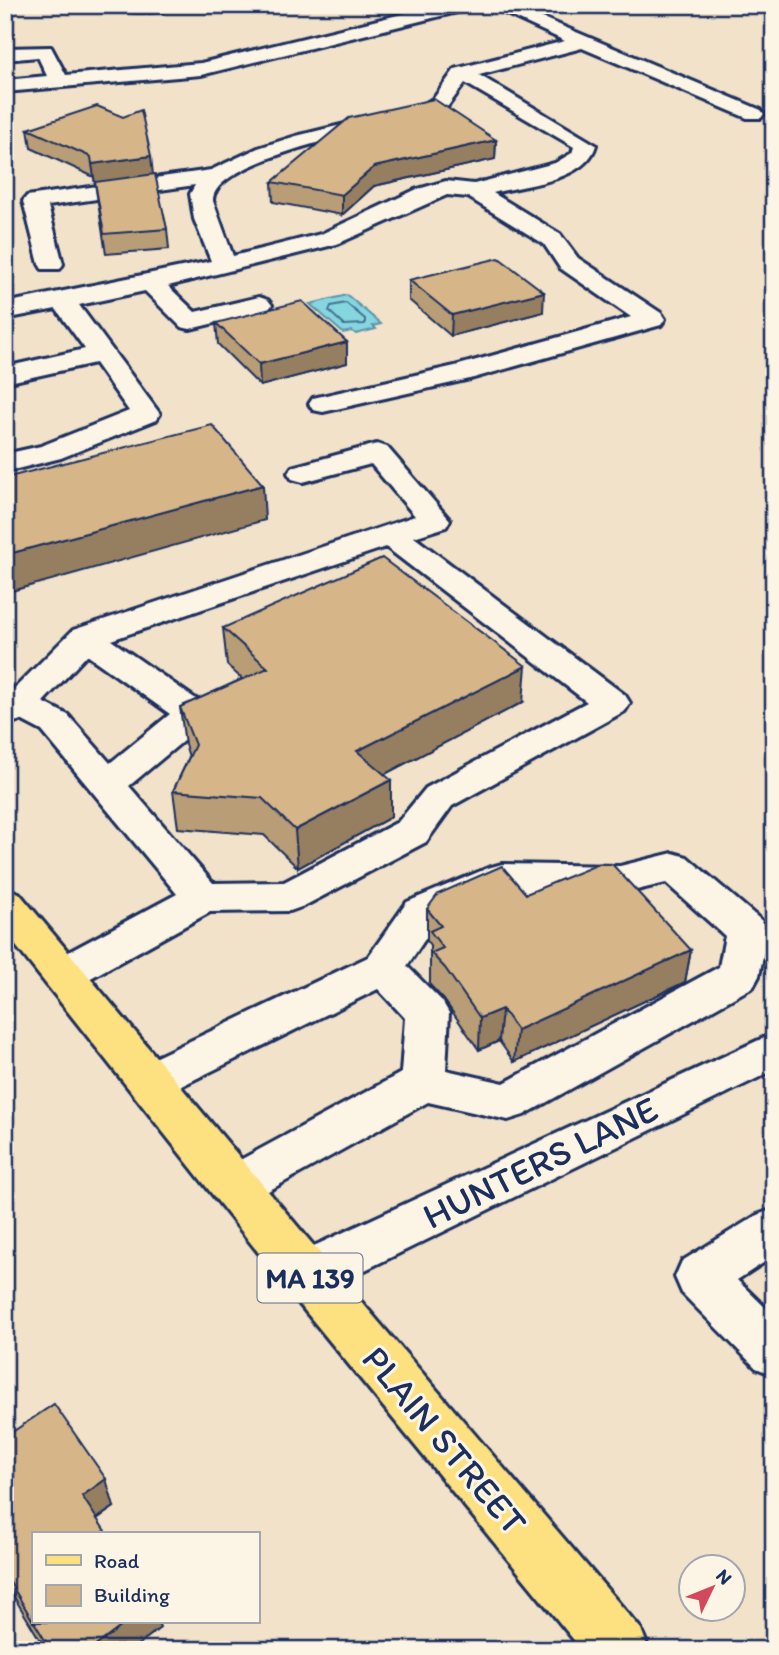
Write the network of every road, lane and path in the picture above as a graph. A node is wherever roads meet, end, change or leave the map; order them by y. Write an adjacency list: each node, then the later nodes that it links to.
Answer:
1 (119, 5): 2 (street)
2 (169, 5)
3 (463, 5): 8 (street)
4 (496, 5): 5 (street)
5 (585, 41): 7 (street); 10 (street)
6 (5, 54): 8 (street)
7 (462, 73): 11 (street); 12 (street)
8 (60, 82): 9 (street)
9 (5, 86)
10 (754, 114)
11 (213, 176): 13 (street); 14 (street)
12 (474, 191): 14 (street); 21 (street)
13 (51, 264)
14 (225, 265): 15 (street)
15 (151, 283): 16 (street); 17 (street)
16 (63, 301): 18 (street); 19 (street)
17 (259, 305)
18 (5, 311)
19 (101, 353): 20 (street); 22 (street)
20 (5, 375)
21 (323, 404)
22 (5, 463)
23 (303, 473): 24 (street)
24 (391, 535): 25 (street); 28 (street)
25 (85, 637): 26 (street); 27 (street)
26 (13, 710): 27 (street)
27 (107, 785): 28 (street)
28 (203, 898): 31 (street)
29 (5, 903): 31 (main road, PLAIN STREET / MA 139)
30 (383, 968): 33 (street); 34 (street); 34 (street)
31 (63, 974): 33 (main road, PLAIN STREET / MA 139)
32 (774, 1050): 37 (street, HUNTERS LANE)
33 (149, 1081): 35 (main road, PLAIN STREET / MA 139)
34 (423, 1083): 35 (street)
35 (235, 1186): 37 (main road, PLAIN STREET / MA 139)
36 (774, 1230): 38 (street)
37 (306, 1274): 39 (main road, PLAIN STREET / MA 139)
38 (774, 1351)
39 (620, 1650)

